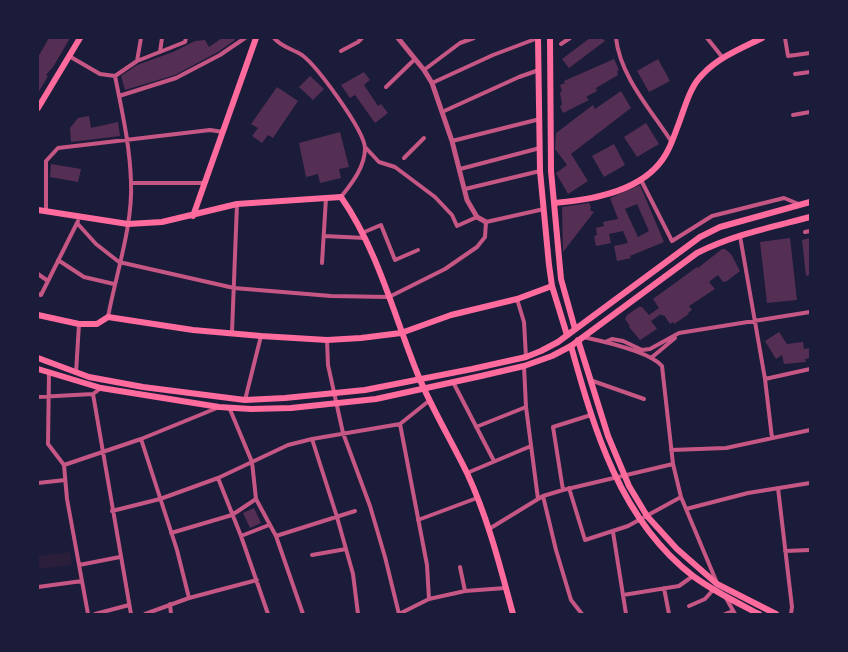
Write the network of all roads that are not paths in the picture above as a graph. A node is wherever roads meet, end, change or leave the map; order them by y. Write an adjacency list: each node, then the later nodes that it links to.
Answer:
1 (80, 38): 24 (main road)
2 (141, 38): 27 (street)
3 (162, 38): 22 (street)
4 (186, 38): 22 (street)
5 (245, 38): 35 (street)
6 (256, 38): 41 (main road)
7 (274, 38): 46 (street)
8 (362, 38): 21 (street)
9 (398, 38): 26 (street)
10 (456, 38): 19 (street)
11 (474, 38): 19 (street)
12 (538, 38): 29 (main road); 33 (street)
13 (550, 38): 58 (main road)
14 (570, 38): 20 (street)
15 (616, 38): 45 (street)
16 (707, 38): 25 (street)
17 (762, 38): 25 (main road)
18 (785, 38): 23 (street)
19 (460, 44): 28 (street)
20 (561, 44)
21 (341, 51)
22 (160, 52): 27 (street)
23 (810, 53)
24 (69, 56): 32 (street); 36 (main road)
25 (723, 58): 45 (main road)
26 (415, 59): 28 (street); 34 (street)
27 (137, 61): 32 (street)
28 (424, 70): 33 (street)
29 (539, 70): 37 (street); 40 (main road)
30 (810, 72): 31 (street)
31 (795, 74)
32 (115, 76): 35 (street)
33 (432, 83): 37 (street)
34 (386, 87)
35 (119, 96): 43 (street)
36 (38, 108)
37 (442, 112): 44 (street)
38 (810, 112): 39 (street)
39 (793, 115)
40 (540, 119): 44 (street); 47 (main road)
41 (223, 132): 43 (street); 52 (main road)
42 (424, 138): 48 (street)
43 (127, 140): 53 (street); 63 (street)
44 (452, 141): 49 (street)
45 (672, 141): 51 (main road)
46 (365, 147): 55 (street); 66 (street)
47 (540, 148): 49 (street); 50 (main road)
48 (404, 158)
49 (460, 170): 54 (street)
50 (540, 171): 54 (street); 61 (main road)
51 (641, 180): 58 (main road); 60 (street)
52 (204, 182): 53 (street); 65 (main road)
53 (132, 183): 70 (street)
54 (465, 189): 66 (street)
55 (342, 197): 56 (main road); 72 (main road)
56 (326, 198): 59 (main road); 71 (street)
57 (810, 202): 60 (main road)
58 (554, 203): 91 (main road)
59 (237, 204): 65 (main road); 82 (street)
60 (802, 205): 91 (main road)
61 (544, 208): 68 (street); 81 (main road)
62 (38, 210): 63 (main road)
63 (46, 210): 64 (main road)
64 (80, 216): 69 (street); 70 (main road)
65 (193, 216): 70 (main road)
66 (477, 217): 68 (street)
67 (810, 217): 73 (main road)
68 (486, 222): 84 (street)
69 (77, 223): 75 (street); 76 (street)
70 (128, 224): 76 (street)
71 (324, 236): 72 (street); 77 (street)
72 (364, 236): 74 (street); 84 (main road)
73 (740, 236): 89 (street); 97 (main road)
74 (418, 250)
75 (58, 260): 79 (street); 80 (street)
76 (119, 262): 80 (street); 82 (street)
77 (322, 263)
78 (38, 274): 79 (street)
79 (48, 281): 83 (street)
80 (114, 284): 88 (street)
81 (552, 286): 85 (main road); 95 (main road)
82 (234, 288): 84 (street); 92 (street)
83 (39, 295)
84 (389, 297): 93 (main road)
85 (517, 299): 93 (main road); 101 (street)
86 (810, 312): 89 (street)
87 (38, 314): 90 (main road)
88 (108, 317): 90 (main road); 92 (main road)
89 (755, 321): 94 (street); 110 (street)
90 (79, 324): 108 (street)
91 (575, 329): 95 (main road); 97 (main road)
92 (232, 332): 96 (main road)
93 (401, 333): 98 (main road); 109 (main road)
94 (679, 333): 99 (street); 103 (street)
95 (567, 335): 100 (main road); 101 (main road)
96 (261, 336): 98 (main road); 120 (street)
97 (580, 339): 99 (street); 100 (main road); 111 (main road)
98 (327, 340): 116 (street)
99 (605, 342): 103 (street)
100 (571, 346): 104 (main road); 126 (main road)
101 (526, 356): 109 (main road)
102 (38, 358): 108 (main road)
103 (650, 358): 135 (street)
104 (524, 366): 112 (main road); 124 (street)
105 (38, 369): 107 (main road)
106 (810, 369): 110 (street)
107 (49, 372): 113 (main road); 118 (street)
108 (76, 373): 120 (main road)
109 (419, 378): 114 (main road); 116 (main road)
110 (765, 379): 132 (street)
111 (590, 380): 119 (street); 142 (main road)
112 (453, 382): 114 (main road); 128 (street)
113 (102, 388): 115 (street); 123 (main road)
114 (424, 388): 121 (main road); 122 (main road)
115 (93, 394): 118 (street); 136 (street)
116 (334, 394): 120 (main road); 122 (street)
117 (38, 396): 118 (street)
118 (48, 396): 140 (street)
119 (644, 399)
120 (245, 400)
121 (430, 400): 127 (street); 141 (main road)
122 (336, 404): 125 (main road); 130 (street)
123 (220, 407): 125 (main road); 131 (street)
124 (526, 407): 128 (street); 134 (street)
125 (229, 408): 138 (street)
126 (591, 415): 143 (main road); 150 (street)
127 (400, 424): 130 (street); 163 (street)
128 (476, 427): 137 (street)
129 (810, 430): 132 (street)
130 (343, 433): 133 (street); 203 (street)
131 (141, 438): 136 (street); 154 (street)
132 (772, 438): 135 (street)
133 (312, 439): 138 (street); 162 (street)
134 (531, 446): 137 (street); 156 (street)
135 (671, 450): 139 (street)
136 (102, 453): 140 (street); 158 (street)
137 (494, 461): 141 (street)
138 (252, 462): 144 (street); 155 (street)
139 (673, 464): 142 (street); 152 (street)
140 (64, 465): 145 (street)
141 (466, 473): 153 (main road)
142 (624, 475): 143 (street); 161 (main road)
143 (615, 477): 148 (street); 164 (main road)
144 (218, 478): 154 (street); 160 (street)
145 (65, 480): 146 (street); 176 (street)
146 (38, 483)
147 (810, 483): 149 (street)
148 (569, 488): 150 (street); 167 (street)
149 (778, 488): 157 (street); 173 (street)
150 (562, 490): 151 (street)
151 (543, 496): 156 (street); 205 (street)
152 (681, 497): 157 (street); 161 (street)
153 (478, 498): 163 (street); 166 (main road)
154 (160, 499): 158 (street); 168 (street)
155 (256, 499): 160 (street); 165 (street)
156 (538, 499): 166 (street)
157 (686, 509): 181 (street)
158 (112, 511): 175 (street)
159 (354, 511): 162 (street)
160 (232, 515): 168 (street); 169 (street)
161 (647, 516): 164 (street); 181 (main road)
162 (337, 517): 170 (street); 171 (street)
163 (418, 520): 190 (street)
164 (640, 520): 167 (street); 178 (main road)
165 (269, 525): 169 (street); 170 (street)
166 (489, 528): 183 (main road)
167 (613, 532): 187 (street)
168 (171, 533): 188 (street)
169 (242, 536): 179 (street)
170 (276, 536): 201 (street)
171 (346, 549): 174 (street); 202 (street)
172 (810, 550): 173 (street)
173 (786, 551): 211 (street)
174 (312, 555)
175 (120, 557): 176 (street); 192 (street)
176 (79, 564): 180 (street)
177 (460, 567): 186 (street)
178 (693, 576): 184 (street); 185 (main road)
179 (257, 580): 188 (street); 200 (street)
180 (82, 581): 182 (street); 195 (street)
181 (717, 584): 210 (main road)
182 (38, 587)
183 (505, 588): 186 (street); 204 (main road)
184 (664, 588): 187 (street); 207 (street)
185 (713, 590): 189 (main road); 193 (street)
186 (465, 591): 190 (street)
187 (623, 595): 206 (street)
188 (189, 598): 191 (street)
189 (726, 598): 194 (street); 209 (main road)
190 (429, 599): 203 (street)
191 (170, 604): 198 (street); 199 (street)
192 (129, 605): 196 (street); 197 (street)
193 (690, 606)
194 (734, 612): 208 (street)
195 (88, 614)
196 (95, 614)
197 (131, 614)
198 (145, 614)
199 (171, 614)
200 (268, 614)
201 (303, 614)
202 (358, 614)
203 (399, 614)
204 (512, 614)
205 (582, 614)
206 (626, 614)
207 (669, 614)
208 (725, 614)
209 (759, 614)
210 (776, 614)
211 (791, 614)

